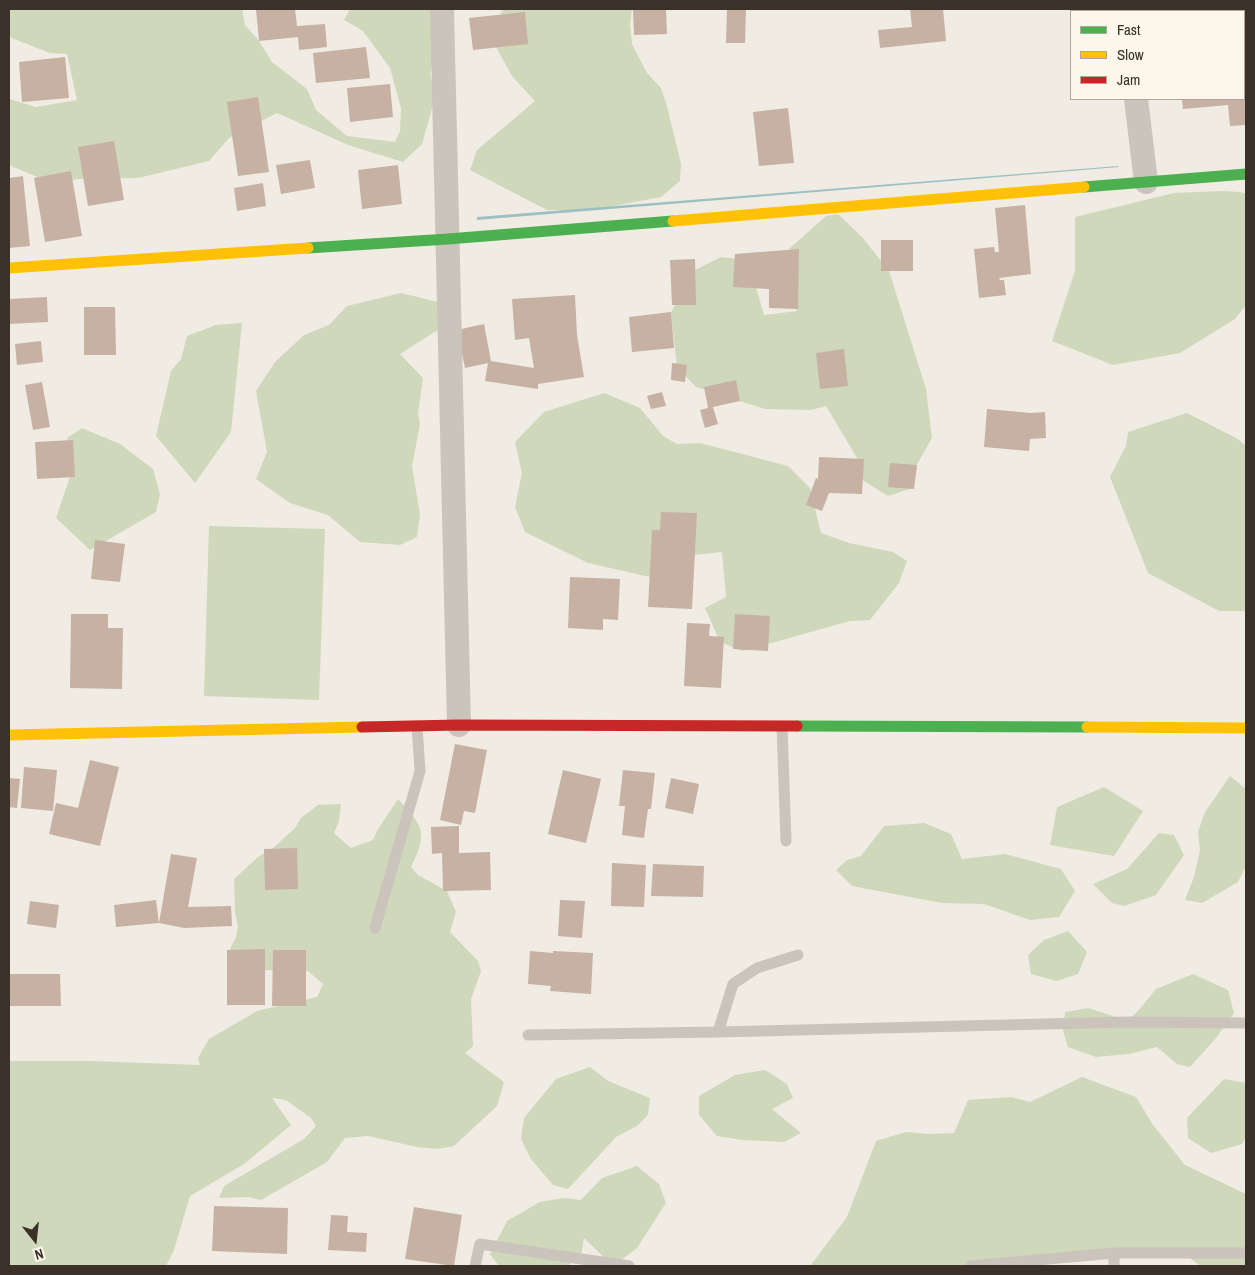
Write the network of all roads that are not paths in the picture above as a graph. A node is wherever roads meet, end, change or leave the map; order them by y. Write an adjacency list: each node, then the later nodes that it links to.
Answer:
1 (442, 9): 5 (street)
2 (1136, 100): 4 (street)
3 (1246, 174): 4 (street)
4 (1146, 182): 5 (street)
5 (448, 239): 6 (street); 7 (street)
6 (9, 268)
7 (459, 725): 8 (street); 9 (street)
8 (417, 726): 11 (street); 13 (lane)
9 (782, 727): 10 (street); 12 (lane)
10 (1246, 728)
11 (9, 735)
12 (786, 841)
13 (375, 928)
14 (798, 955): 16 (lane)
15 (1246, 1023): 16 (lane)
16 (718, 1032): 17 (lane)
17 (528, 1035)
18 (1114, 1253): 19 (lane); 22 (lane); 23 (lane)
19 (1246, 1253)
20 (474, 1266): 21 (lane)
21 (629, 1266)
22 (971, 1266)
23 (1114, 1266)

